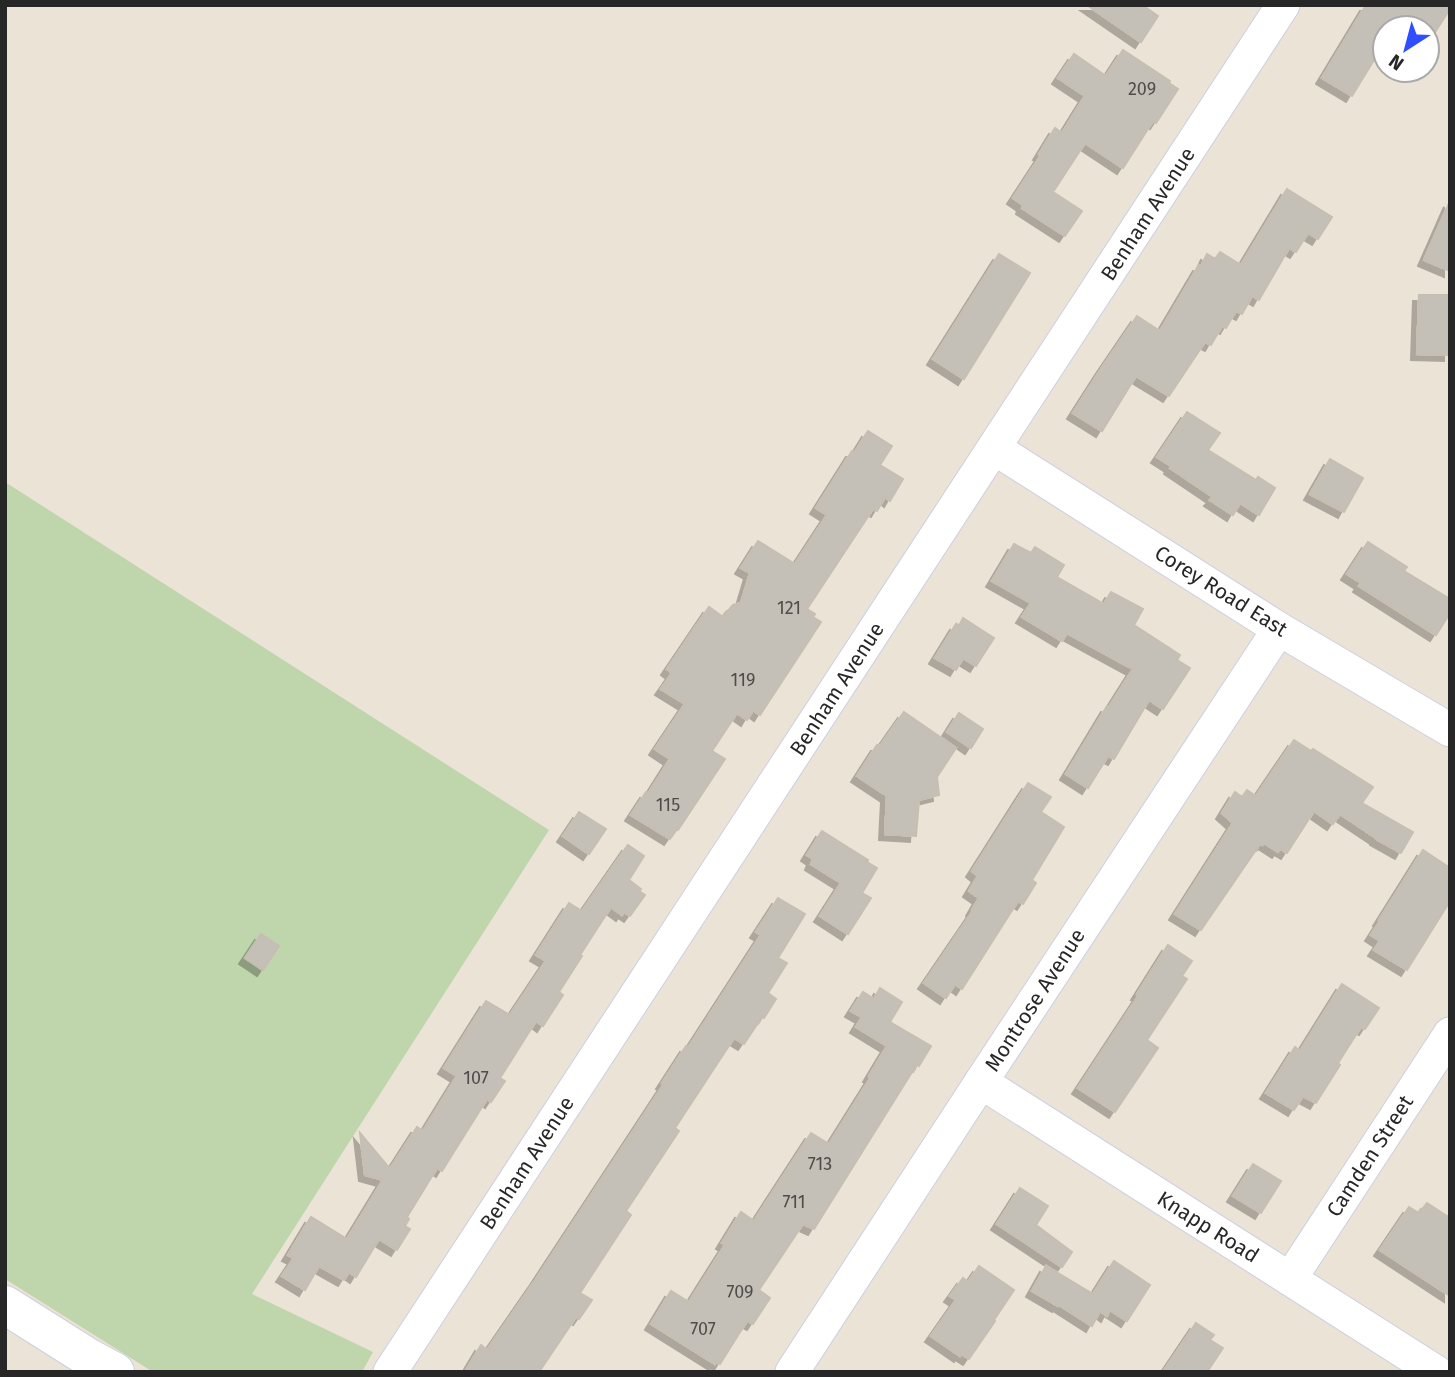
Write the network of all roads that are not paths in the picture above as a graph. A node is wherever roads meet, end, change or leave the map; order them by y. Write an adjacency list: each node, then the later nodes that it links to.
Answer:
1 (1283, 5): 2 (street, Benham Avenue)
2 (994, 449): 3 (street, Corey Road East); 10 (street, Benham Avenue)
3 (1279, 629): 4 (street, Corey Road East); 6 (street, Montrose Avenue)
4 (1450, 730)
5 (1450, 1034): 7 (street, Camden Street)
6 (981, 1082): 7 (street, Knapp Road); 11 (street, Montrose Avenue)
7 (1290, 1279): 12 (street, Knapp Road)
8 (5, 1305): 9 (street)
9 (115, 1372)
10 (390, 1372)
11 (792, 1372)
12 (1436, 1372)

